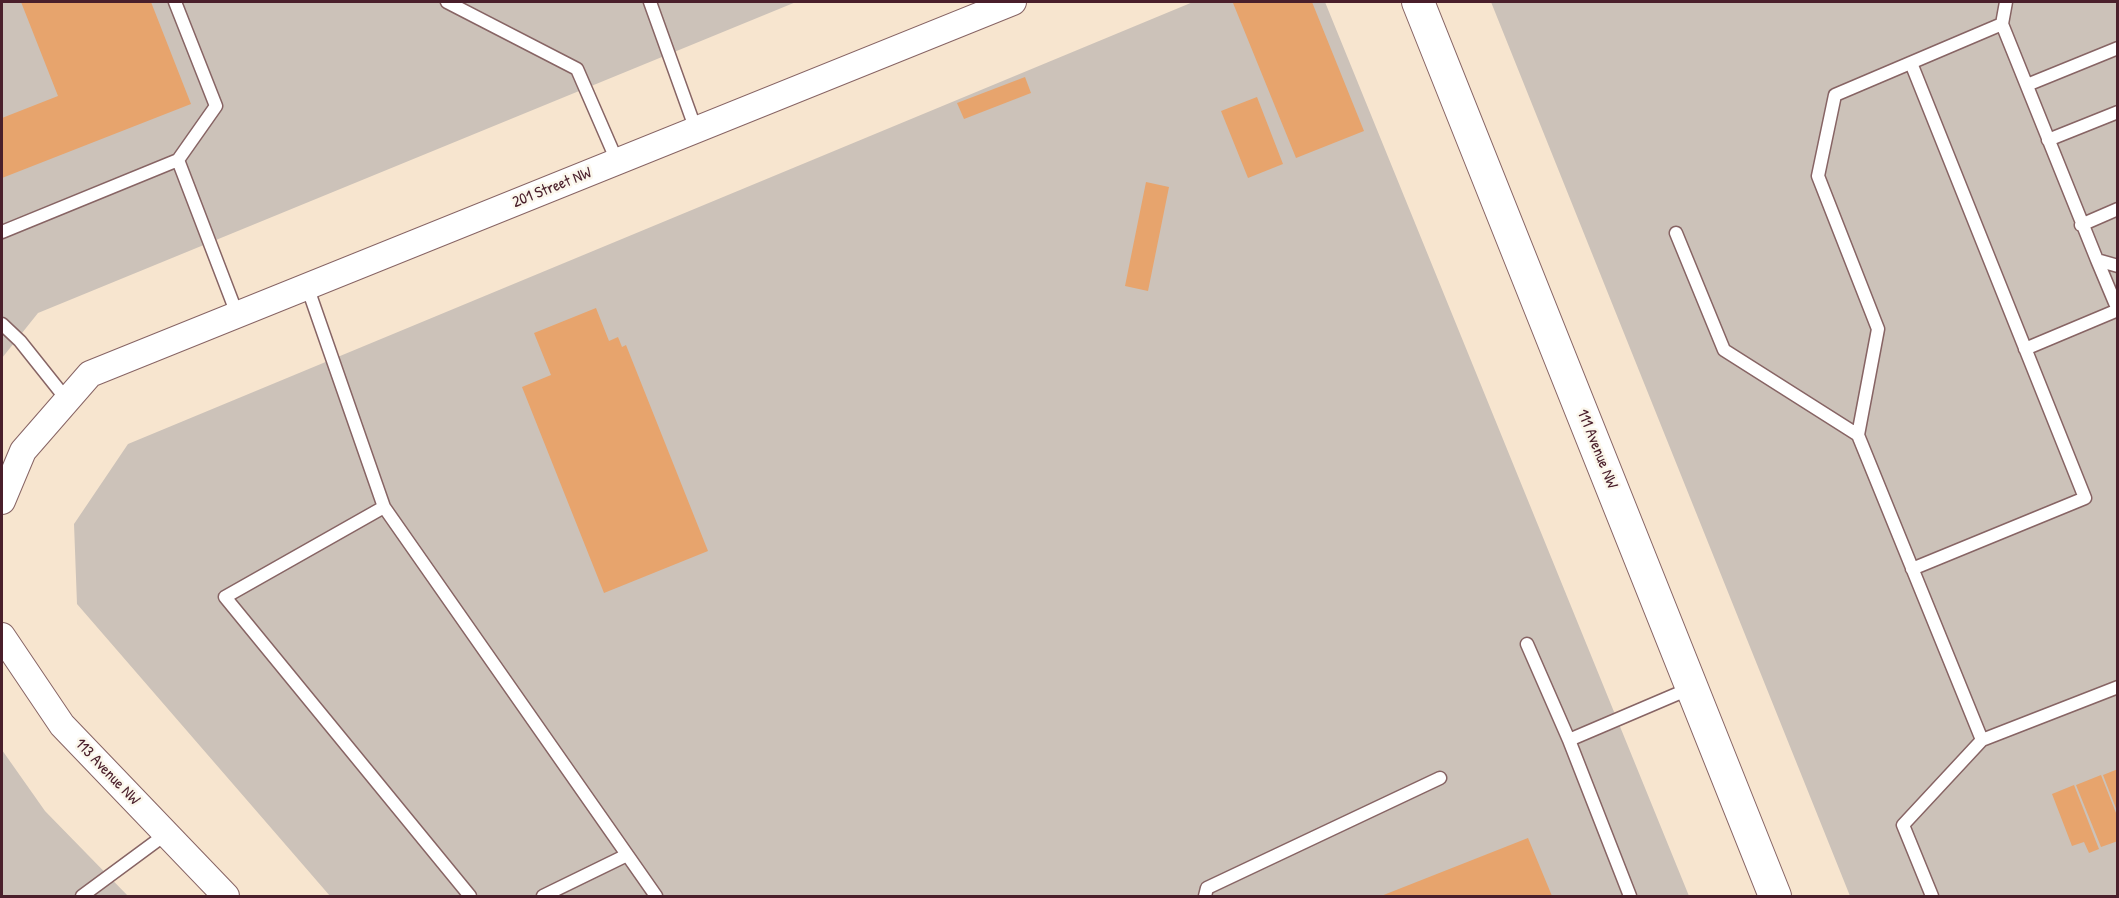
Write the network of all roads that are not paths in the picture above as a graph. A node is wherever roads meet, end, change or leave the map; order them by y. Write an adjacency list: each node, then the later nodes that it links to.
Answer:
1 (176, 2): 14 (lane)
2 (447, 2): 15 (lane)
3 (650, 2): 12 (lane)
4 (1013, 2): 12 (street, 201 Street NW)
5 (1418, 2): 35 (street, 111 Avenue NW)
6 (2006, 2): 7 (lane)
7 (2002, 24): 9 (lane); 10 (lane)
8 (2118, 48): 10 (lane)
9 (1911, 63): 26 (lane); 28 (lane)
10 (2027, 85): 13 (lane)
11 (2118, 112): 13 (lane)
12 (696, 129): 15 (street, 201 Street NW)
13 (2048, 140): 17 (lane)
14 (178, 160): 18 (lane); 24 (lane)
15 (617, 161): 22 (street, 201 Street NW)
16 (2118, 209): 17 (lane)
17 (2081, 225): 20 (lane)
18 (2, 232)
19 (1676, 233): 28 (lane)
20 (2097, 260): 21 (lane); 23 (lane)
21 (2118, 266)
22 (307, 286): 24 (street, 201 Street NW); 30 (lane)
23 (2118, 310): 26 (lane)
24 (237, 315): 27 (street, 201 Street NW)
25 (2, 324): 27 (lane)
26 (2025, 349): 31 (lane)
27 (67, 400): 29 (street)
28 (1858, 435): 31 (lane)
29 (2, 501)
30 (384, 507): 40 (lane); 43 (lane)
31 (1912, 569): 37 (lane)
32 (2, 636): 39 (street, 113 Avenue NW)
33 (1527, 644): 36 (lane)
34 (2118, 687): 37 (lane)
35 (1692, 688): 36 (lane); 48 (street, 111 Avenue NW)
36 (1569, 740): 47 (lane)
37 (1982, 740): 49 (lane)
38 (1440, 778): 46 (lane)
39 (166, 834): 41 (lane); 42 (street, 113 Avenue NW)
40 (627, 855): 44 (lane); 45 (lane)
41 (82, 897)
42 (226, 897)
43 (470, 897)
44 (543, 897)
45 (656, 897)
46 (1205, 897)
47 (1630, 897)
48 (1775, 897)
49 (1932, 897)

